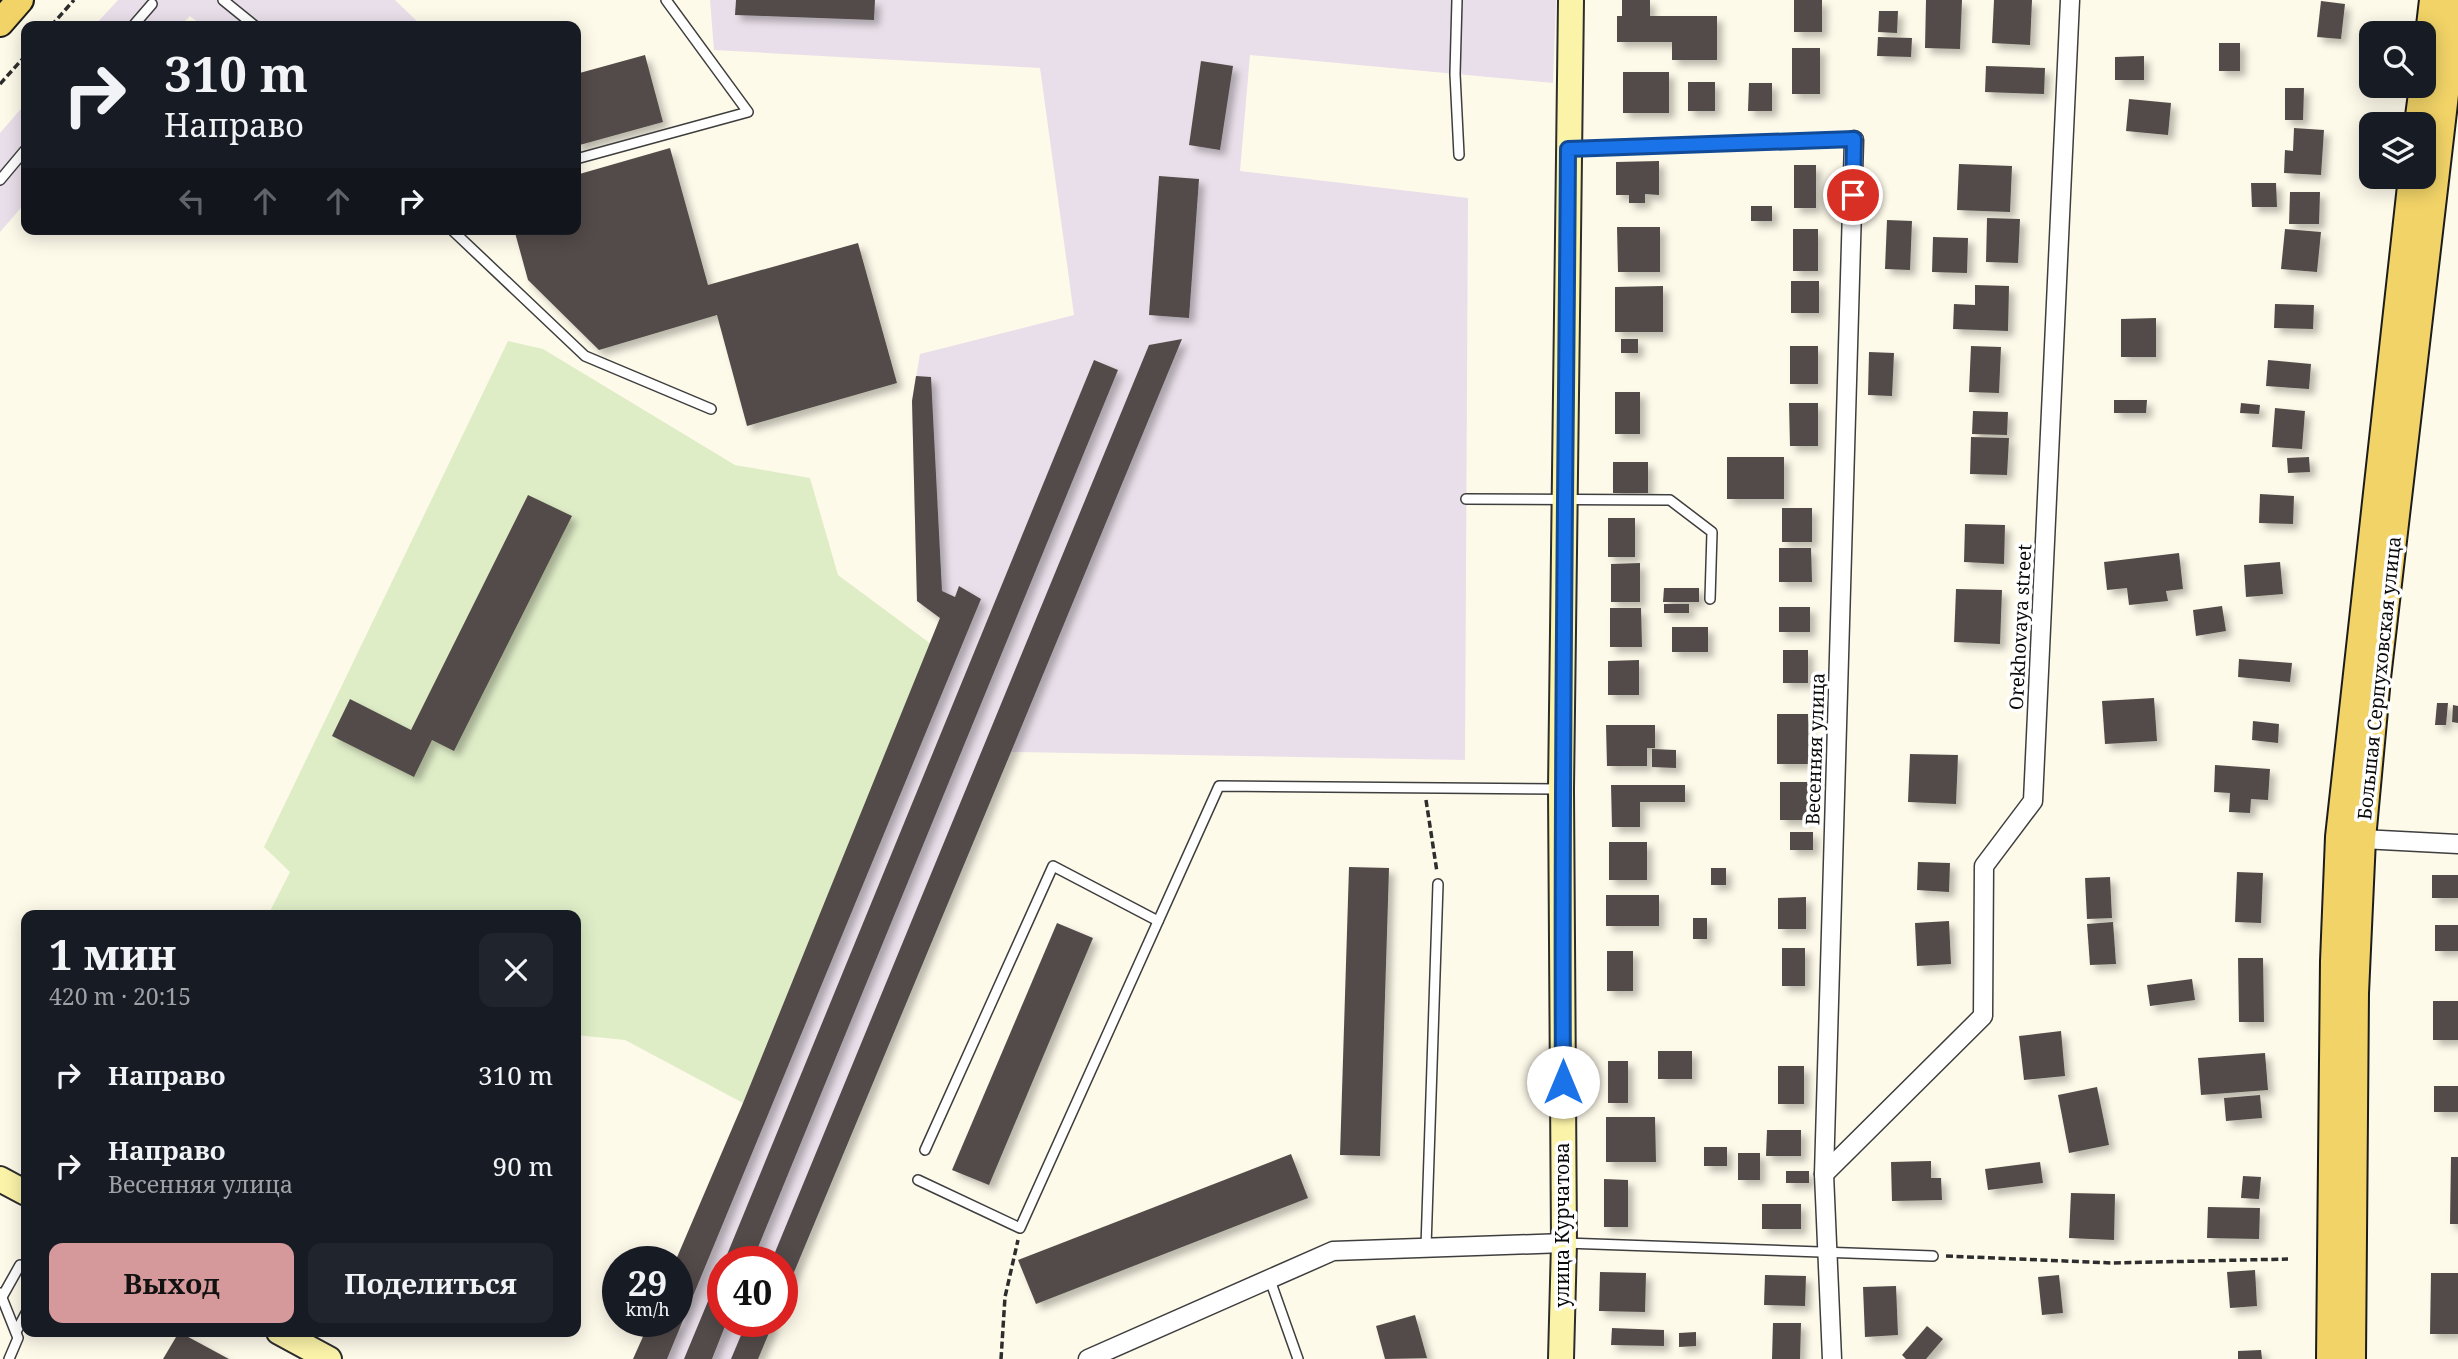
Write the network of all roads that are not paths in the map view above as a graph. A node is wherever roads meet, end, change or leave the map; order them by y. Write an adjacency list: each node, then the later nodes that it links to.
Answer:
1 (20, 0): 13 (main road)
2 (223, 0): 11 (lane)
3 (666, 0): 18 (lane)
4 (1457, 0): 17 (lane)
5 (1572, 0): 15 (street, улица Курчатова)
6 (2070, 0): 32 (street, Orekhovaya street)
7 (2433, 0): 12 (main road)
8 (2456, 0): 27 (main road, Большая Серпуховская улица)
9 (152, 4): 10 (lane)
10 (137, 21)
11 (249, 21)
12 (2431, 21)
13 (0, 23)
14 (1854, 139): 15 (lane); 32 (street, Весенняя улица)
15 (1568, 149): 23 (street, улица Курчатова)
16 (21, 155): 19 (lane)
17 (1459, 155)
18 (581, 158)
19 (0, 180)
20 (2411, 189): 52 (main road, Большая Серпуховская улица)
21 (457, 235): 22 (lane)
22 (711, 409)
23 (1567, 497): 24 (lane); 25 (lane); 26 (street, улица Курчатова)
24 (1466, 499)
25 (1710, 599)
26 (1561, 789): 30 (lane); 36 (street, улица Курчатова)
27 (2362, 839): 28 (street); 53 (main road, Большая Серпуховская улица)
28 (2458, 844)
29 (1438, 884): 37 (lane)
30 (1158, 921): 31 (lane); 33 (lane)
31 (925, 1150)
32 (1824, 1174): 38 (street, Весенняя улица)
33 (918, 1180)
34 (1, 1181): 35 (street)
35 (21, 1191)
36 (1563, 1243): 37 (street); 38 (lane); 50 (street, улица Курчатова)
37 (1426, 1247): 41 (street)
38 (1830, 1250): 39 (lane); 51 (street, Весенняя улица)
39 (1933, 1256)
40 (20, 1265): 42 (lane)
41 (1270, 1280): 48 (street); 49 (lane)
42 (1, 1295): 44 (lane)
43 (21, 1322): 44 (lane)
44 (16, 1332): 46 (lane)
45 (288, 1337): 47 (street)
46 (9, 1359)
47 (329, 1359)
48 (1088, 1359)
49 (1298, 1359)
50 (1561, 1359)
51 (1832, 1359)
52 (2330, 1359)
53 (2352, 1359)

